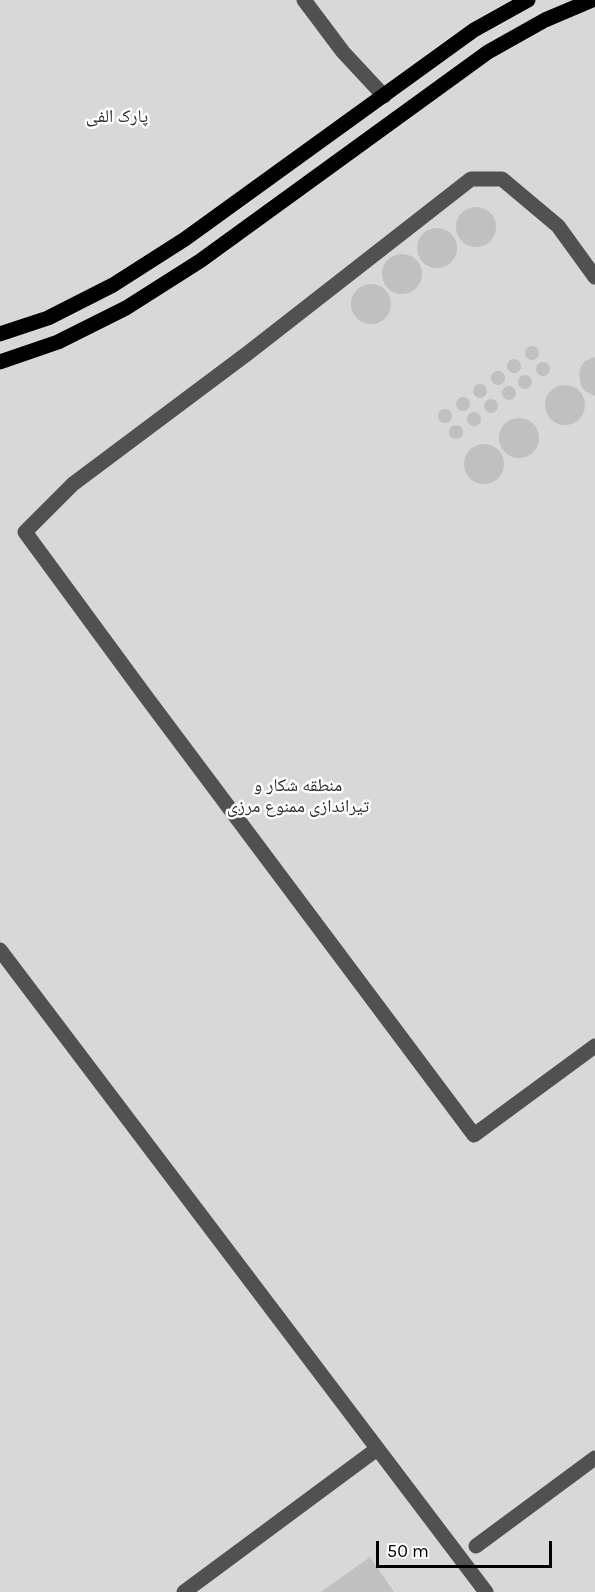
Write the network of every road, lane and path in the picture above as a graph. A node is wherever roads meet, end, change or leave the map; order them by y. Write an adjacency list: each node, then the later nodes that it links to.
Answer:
1 (304, 0): 4 (street)
2 (528, 0): 4 (main road)
3 (592, 0): 7 (main road)
4 (384, 96): 6 (main road)
5 (595, 277): 9 (street)
6 (0, 334)
7 (0, 362)
8 (0, 950): 10 (street)
9 (595, 1046)
10 (377, 1449): 13 (street); 14 (street)
11 (595, 1458): 12 (street)
12 (476, 1546)
13 (184, 1592)
14 (486, 1592)

